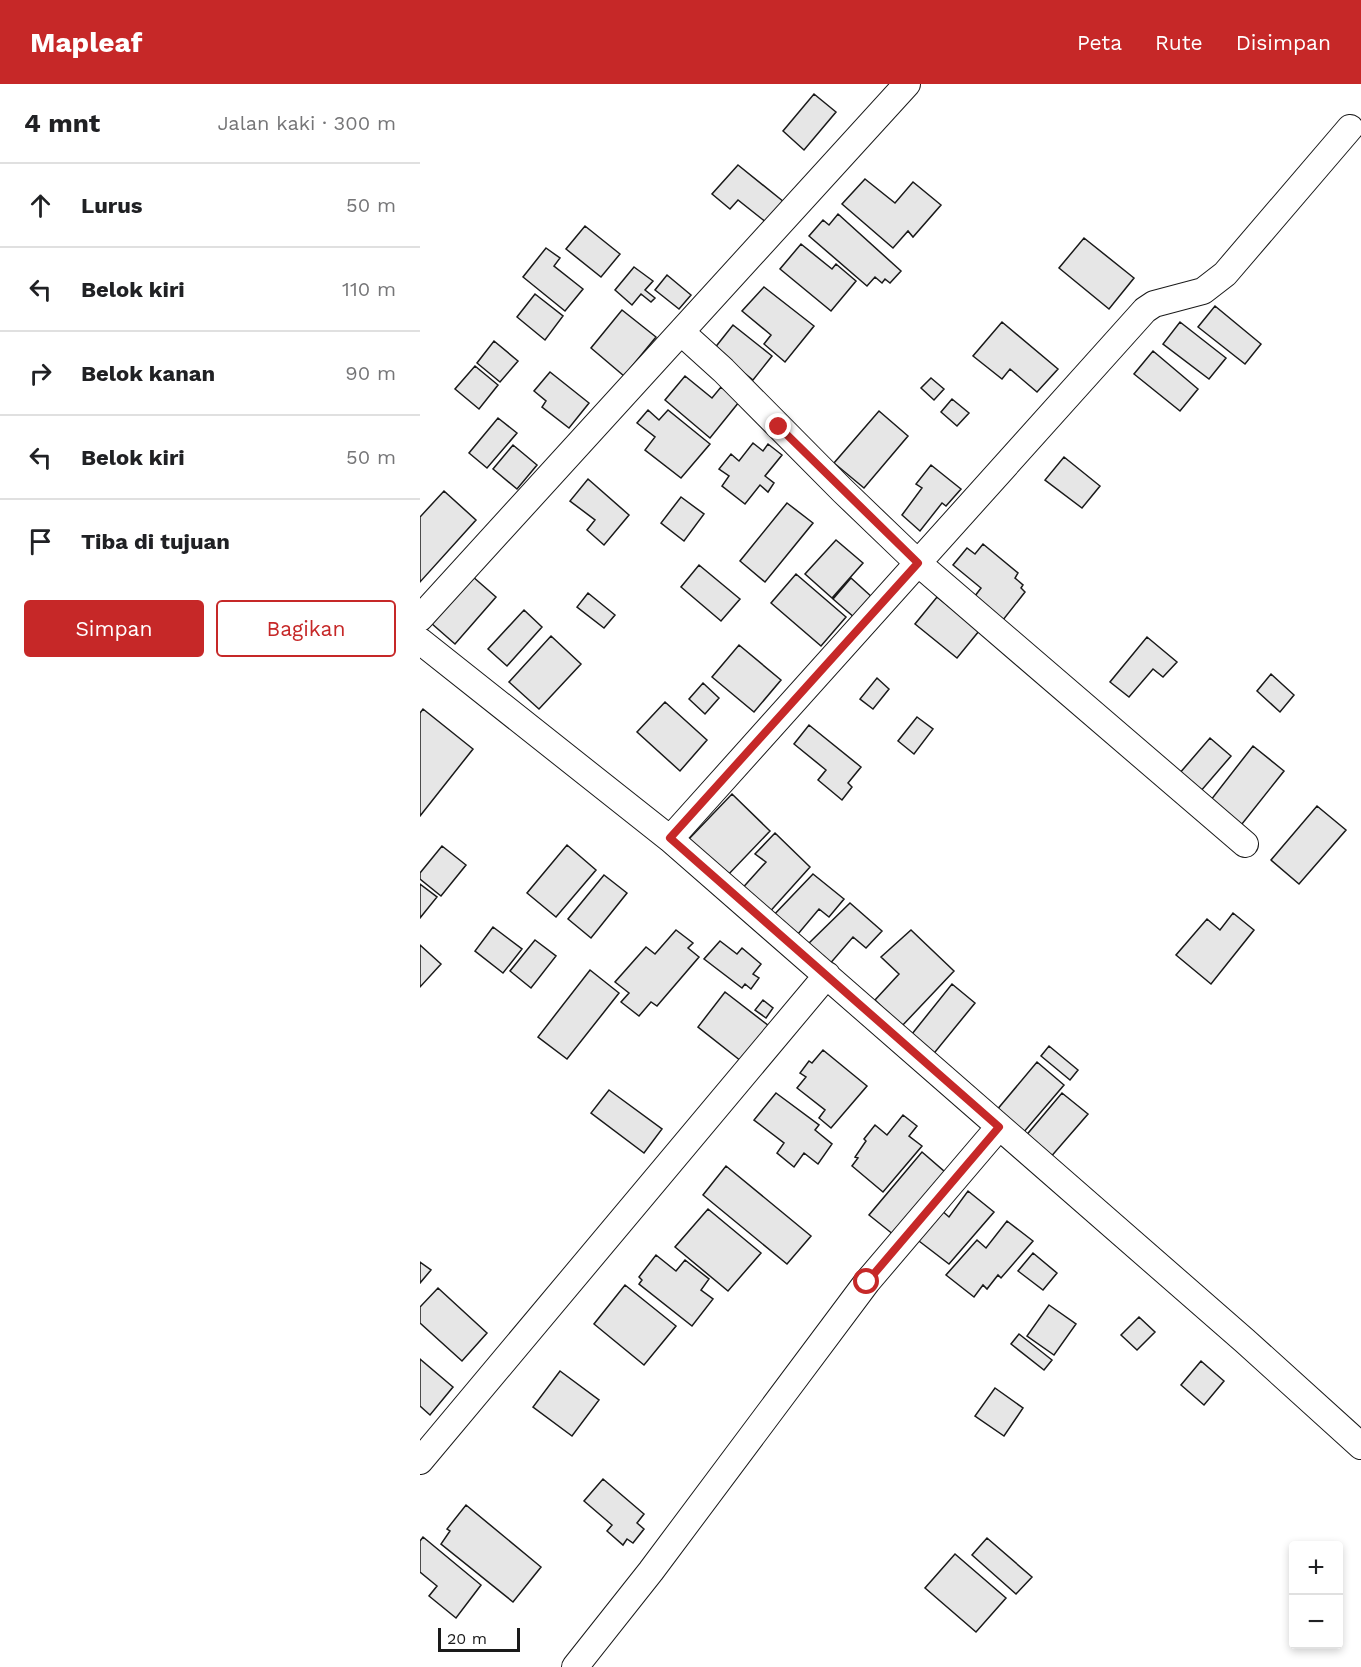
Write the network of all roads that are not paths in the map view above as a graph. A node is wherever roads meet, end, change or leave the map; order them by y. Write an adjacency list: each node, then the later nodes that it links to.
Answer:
1 (908, 84): 3 (street)
2 (1350, 128): 4 (street)
3 (681, 332): 4 (street); 5 (street)
4 (918, 563): 7 (street); 8 (street)
5 (420, 618)
6 (420, 641): 7 (street)
7 (670, 838): 9 (street)
8 (1245, 844)
9 (827, 975): 10 (street); 12 (street)
10 (999, 1127): 11 (street); 13 (street)
11 (1361, 1446)
12 (422, 1453)
13 (575, 1667)

